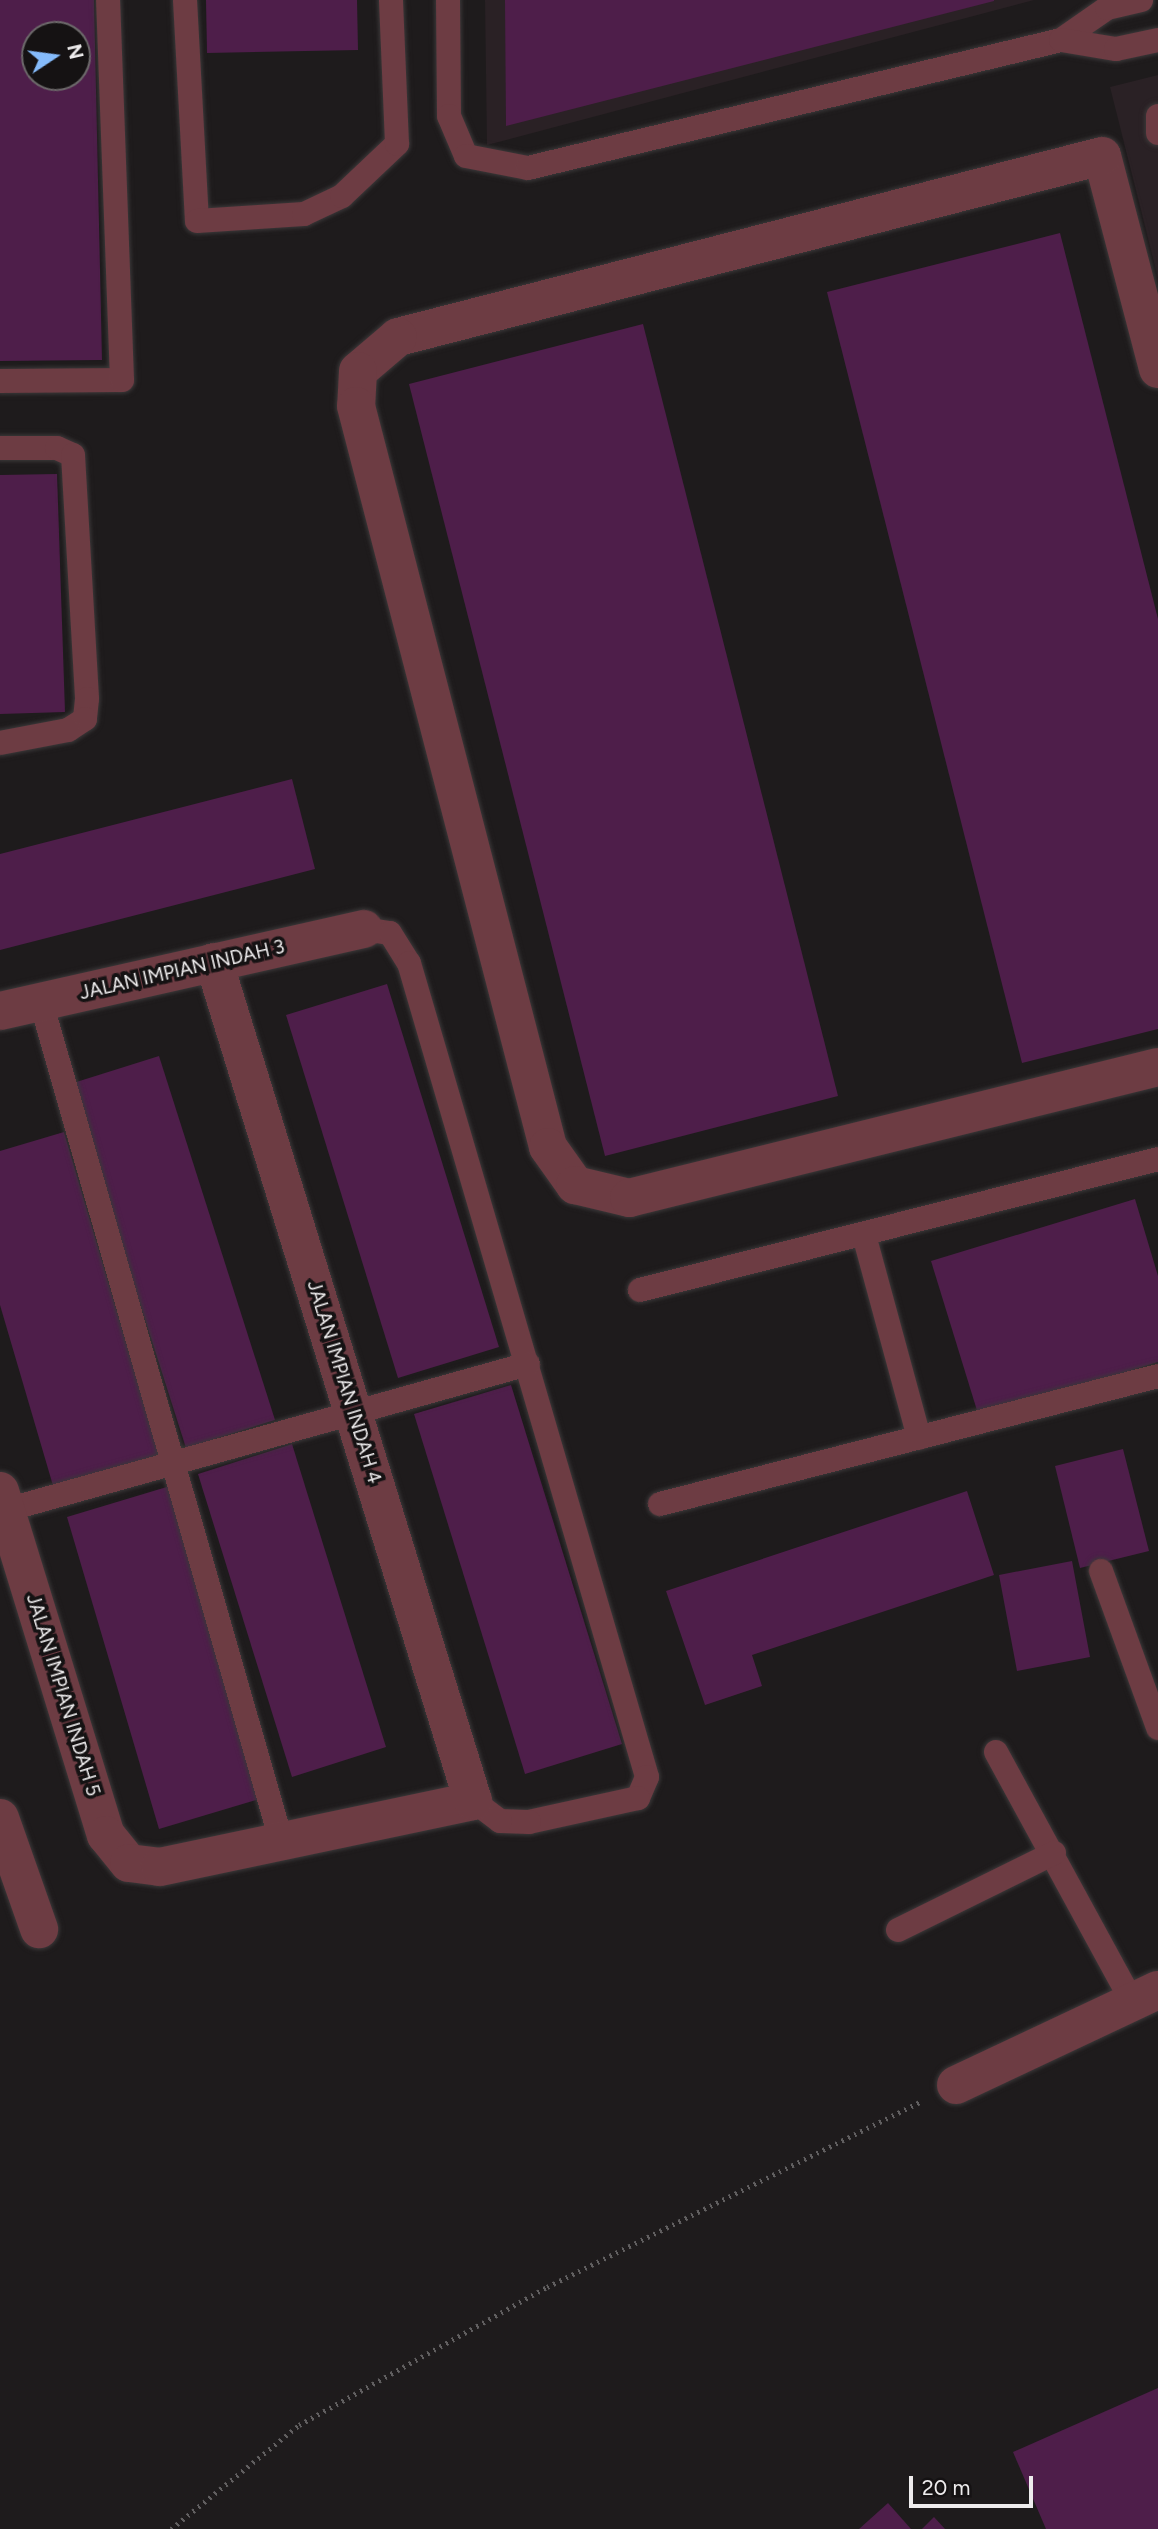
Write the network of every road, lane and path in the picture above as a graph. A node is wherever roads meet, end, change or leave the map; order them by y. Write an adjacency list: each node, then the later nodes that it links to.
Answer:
1 (108, 0): 11 (lane)
2 (185, 0): 3 (lane)
3 (391, 0)
4 (448, 0): 6 (lane)
5 (1141, 0): 6 (lane)
6 (1061, 40): 7 (lane)
7 (1158, 40)
8 (1158, 116): 9 (lane)
9 (1158, 133)
10 (1158, 369): 18 (street)
11 (0, 381)
12 (0, 448): 13 (lane)
13 (0, 743)
14 (364, 929): 15 (street, JALAN IMPIAN INDAH 3); 22 (lane)
15 (214, 962): 16 (street, JALAN IMPIAN INDAH 3); 24 (street, JALAN IMPIAN INDAH 4)
16 (41, 1002): 17 (street, JALAN IMPIAN INDAH 3); 26 (lane)
17 (0, 1011)
18 (1158, 1067)
19 (1158, 1159): 20 (lane)
20 (864, 1235): 21 (lane); 25 (lane)
21 (640, 1290)
22 (528, 1364): 24 (lane); 32 (lane)
23 (1158, 1376): 25 (lane)
24 (353, 1412): 26 (lane); 32 (street, JALAN IMPIAN INDAH 4)
25 (919, 1438): 28 (lane)
26 (174, 1463): 27 (lane); 34 (lane)
27 (3, 1501): 34 (street, JALAN IMPIAN INDAH 5)
28 (660, 1504)
29 (1101, 1571): 30 (lane)
30 (1158, 1728)
31 (996, 1752): 35 (lane)
32 (473, 1801): 34 (street)
33 (0, 1818): 36 (street)
34 (281, 1840)
35 (1054, 1853): 37 (lane); 38 (lane)
36 (39, 1929)
37 (898, 1930)
38 (1144, 1995): 39 (street)
39 (956, 2085): 40 (path)
40 (171, 2529)

